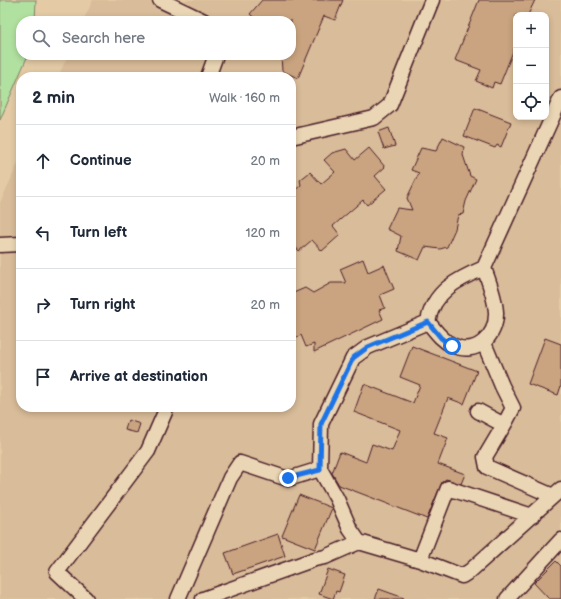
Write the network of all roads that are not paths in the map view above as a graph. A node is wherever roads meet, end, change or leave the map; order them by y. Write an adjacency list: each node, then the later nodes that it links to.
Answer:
1 (160, 0): 3 (lane)
2 (432, 0): 7 (lane)
3 (194, 16)
4 (214, 60): 5 (lane)
5 (210, 72)
6 (561, 98): 10 (lane)
7 (296, 136)
8 (16, 244): 9 (lane)
9 (0, 246)
10 (484, 268): 11 (lane); 12 (lane)
11 (428, 322): 12 (lane); 16 (lane)
12 (484, 343): 15 (lane)
13 (478, 411): 15 (lane)
14 (165, 412): 22 (lane)
15 (504, 425): 17 (lane)
16 (320, 470): 20 (lane); 23 (lane)
17 (557, 493): 18 (lane)
18 (532, 516): 21 (lane); 21 (lane)
19 (561, 540): 25 (lane)
20 (359, 542): 21 (lane); 24 (lane)
21 (420, 560)
22 (86, 599)
23 (178, 599)
24 (203, 599)
25 (507, 599)

